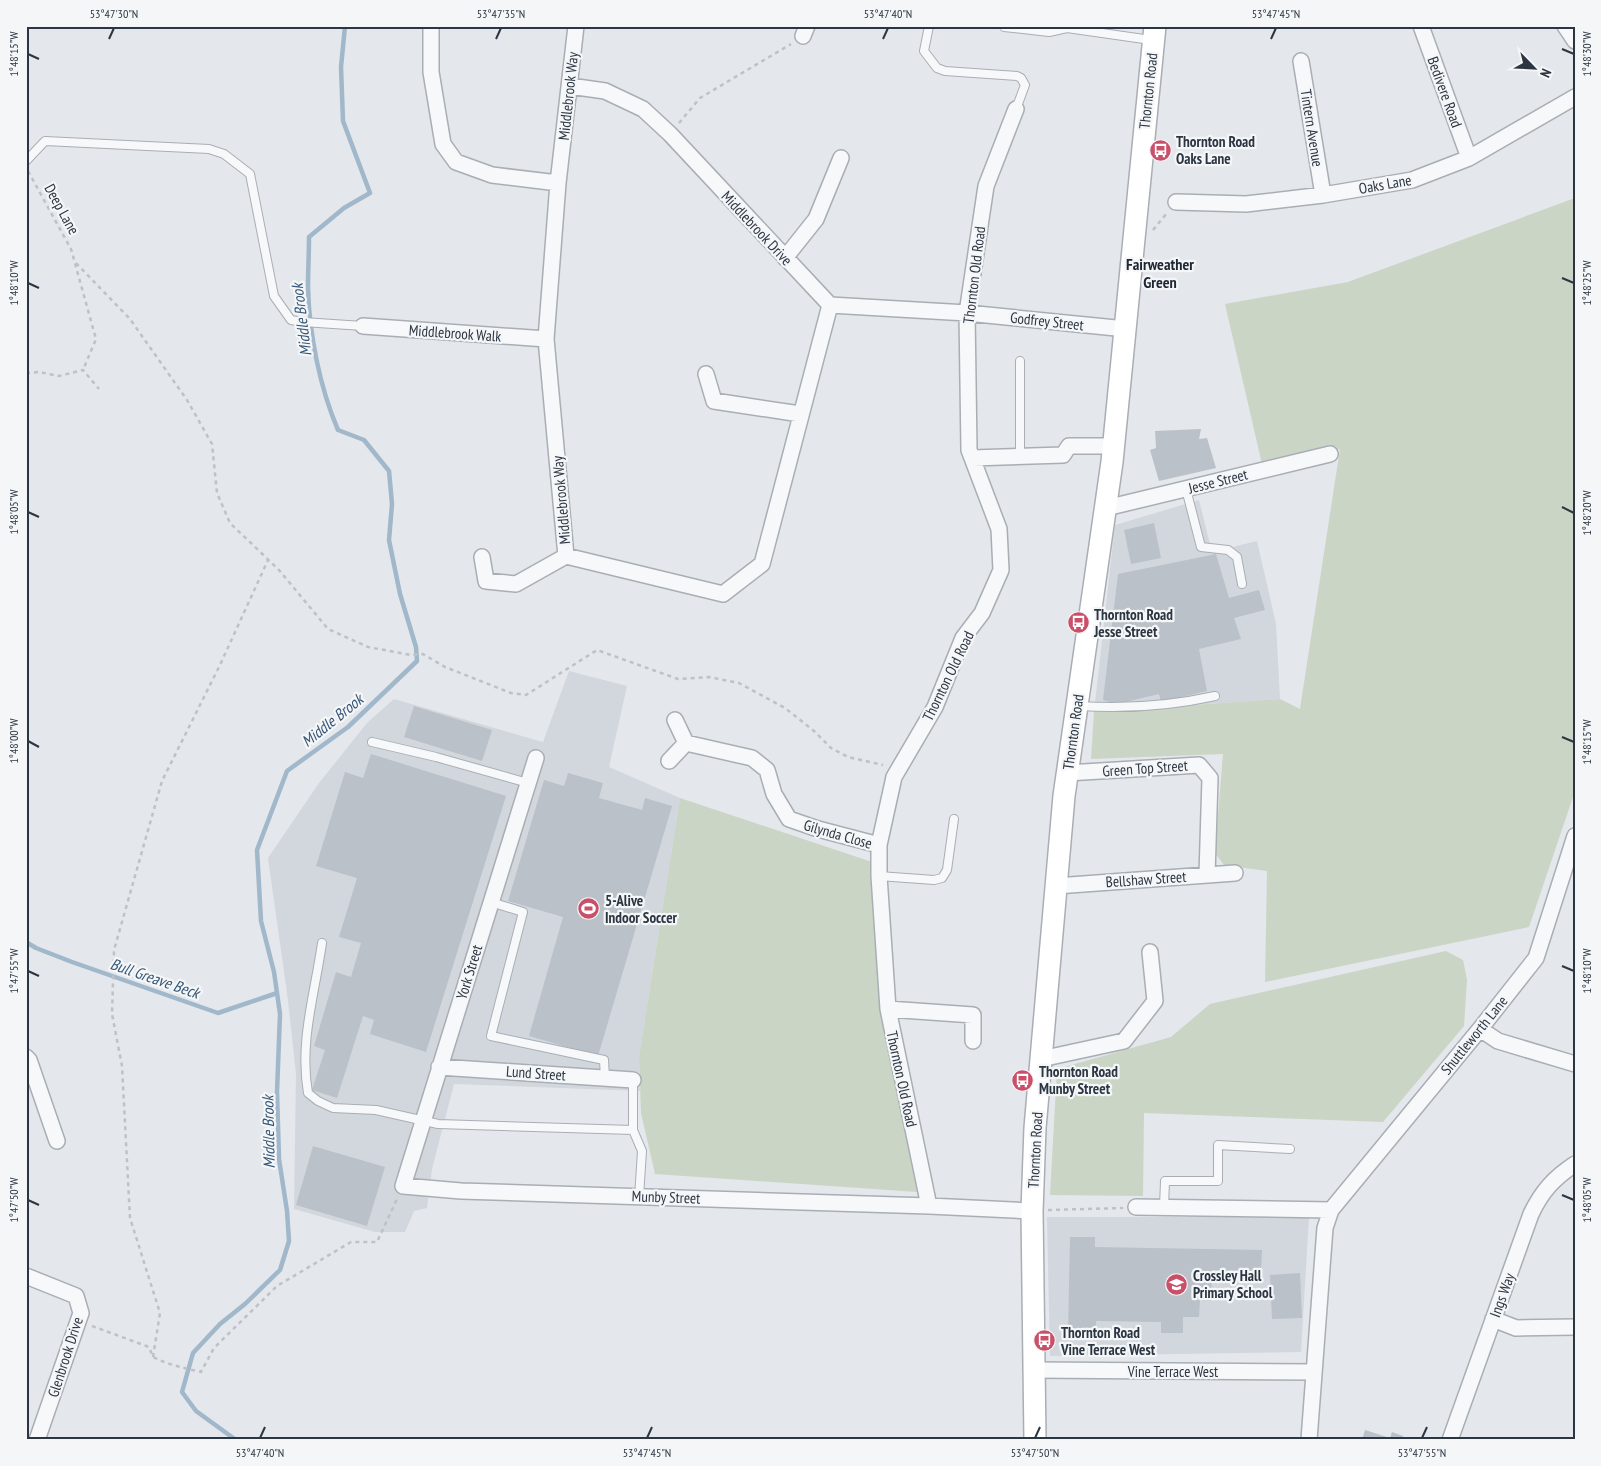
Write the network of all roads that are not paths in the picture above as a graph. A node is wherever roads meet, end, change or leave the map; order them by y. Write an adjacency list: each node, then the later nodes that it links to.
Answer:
1 (431, 26): 16 (street)
2 (576, 26): 10 (street, Middlebrook Way)
3 (930, 26): 12 (lane)
4 (1421, 26): 14 (street, Bedivere Road)
5 (1565, 26): 8 (street)
6 (1004, 27): 7 (lane)
7 (1154, 34): 23 (main road, Thornton Road)
8 (1575, 41)
9 (1301, 61): 17 (street, Tintern Avenue)
10 (570, 86): 16 (street, Middlebrook Way); 19 (street, Middlebrook Drive)
11 (1575, 97): 14 (street, Oaks Lane)
12 (1016, 109): 21 (street, Thornton Old Road)
13 (841, 158): 19 (street)
14 (1469, 158): 17 (street, Oaks Lane)
15 (26, 161): 22 (lane)
16 (558, 184): 24 (street, Middlebrook Way)
17 (1323, 195): 18 (street, Oaks Lane)
18 (1176, 202)
19 (785, 258): 20 (street, Middlebrook Drive)
20 (830, 305): 21 (street); 27 (street, Middlebrook Way)
21 (967, 313): 23 (street, Godfrey Street); 31 (street, Thornton Old Road)
22 (363, 326): 24 (street, Middlebrook Walk)
23 (1126, 329): 28 (main road, Thornton Road)
24 (546, 339): 34 (street, Middlebrook Way)
25 (1020, 362): 30 (lane)
26 (706, 374): 27 (street)
27 (800, 414): 34 (street, Middlebrook Way)
28 (1113, 446): 30 (street); 33 (main road, Thornton Road)
29 (1330, 454): 32 (street, Jesse Street)
30 (1020, 457): 31 (street)
31 (972, 458): 48 (street, Thornton Old Road)
32 (1186, 488): 33 (street, Jesse Street); 36 (lane)
33 (1106, 508): 38 (main road, Thornton Road)
34 (566, 556): 35 (street)
35 (482, 557)
36 (1242, 584)
37 (1215, 696): 38 (lane)
38 (1077, 706): 44 (main road, Thornton Road)
39 (675, 720): 41 (street)
40 (372, 742): 45 (lane)
41 (686, 742): 43 (street); 48 (street, Gilynda Close)
42 (536, 758): 45 (street, York Street)
43 (670, 761)
44 (1067, 773): 50 (street, Green Top Street); 52 (main road, Thornton Road)
45 (528, 783): 53 (street, York Street)
46 (954, 819): 51 (lane)
47 (1575, 836): 57 (street, Shuttleworth Lane)
48 (879, 845): 51 (street, Thornton Old Road)
49 (1235, 874): 50 (street, Bellshaw Street)
50 (1207, 875): 52 (street, Bellshaw Street)
51 (880, 876): 56 (street, Thornton Old Road)
52 (1056, 886): 60 (main road, Thornton Road)
53 (491, 902): 62 (street, York Street); 63 (lane)
54 (322, 943): 65 (lane)
55 (1150, 952): 60 (street)
56 (888, 1009): 58 (street); 72 (street, Thornton Old Road)
57 (1480, 1029): 61 (street); 75 (street, Shuttleworth Lane)
58 (973, 1042)
59 (26, 1057): 67 (street)
60 (1041, 1059): 76 (main road, Thornton Road)
61 (1575, 1064)
62 (440, 1067): 63 (street, Lund Street); 65 (street, York Street)
63 (605, 1078): 64 (street, Lund Street)
64 (633, 1080): 66 (lane)
65 (423, 1121): 66 (lane); 70 (street, York Street)
66 (633, 1130): 71 (lane)
67 (57, 1141)
68 (1290, 1149): 74 (lane)
69 (1575, 1164): 78 (street, Ings Way)
70 (403, 1186): 71 (street, Munby Street)
71 (639, 1196): 72 (street, Munby Street)
72 (929, 1206): 76 (street)
73 (1136, 1207): 74 (street)
74 (1164, 1207): 75 (street)
75 (1331, 1210): 81 (street, Shuttleworth Lane)
76 (1032, 1211): 80 (main road, Thornton Road)
77 (26, 1276): 82 (street, Glenbrook Drive)
78 (1493, 1319): 79 (street); 85 (street, Ings Way)
79 (1575, 1327)
80 (1033, 1370): 81 (street, Vine Terrace West); 83 (main road, Thornton Road)
81 (1313, 1372): 84 (street, Shuttleworth Lane)
82 (37, 1440)
83 (1035, 1440)
84 (1309, 1440)
85 (1450, 1440)

